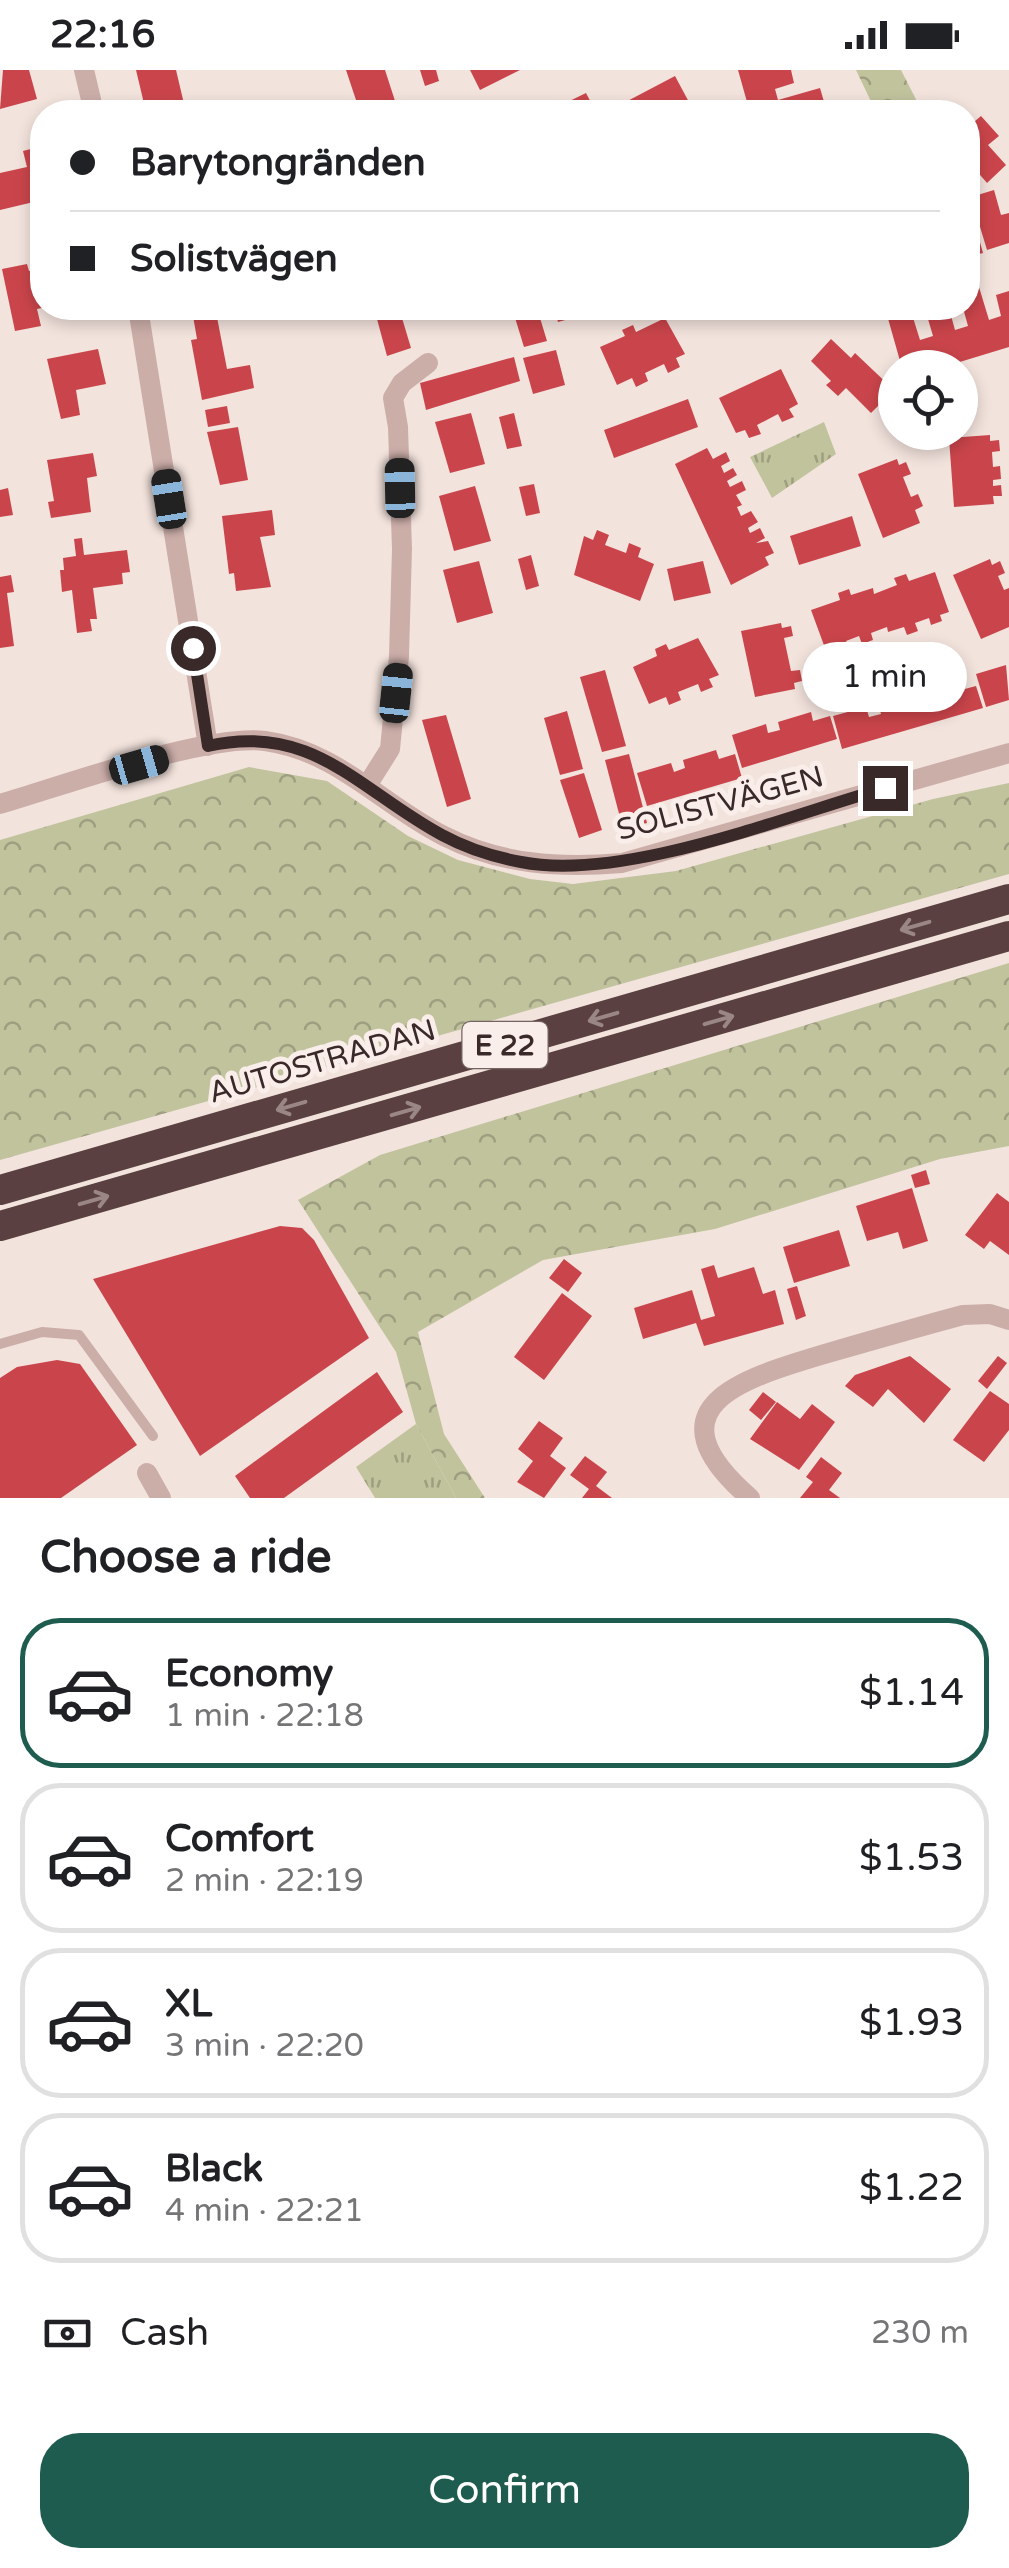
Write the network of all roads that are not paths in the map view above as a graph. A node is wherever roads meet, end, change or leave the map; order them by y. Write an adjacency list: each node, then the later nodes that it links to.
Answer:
1 (84, 70): 2 (street)
2 (91, 100)
3 (140, 320): 5 (street)
4 (428, 363): 7 (street)
5 (208, 746): 7 (street, SOLISTVÄGEN); 8 (street, SOLISTVÄGEN)
6 (1009, 753): 7 (street, SOLISTVÄGEN)
7 (368, 784)
8 (0, 804)
9 (1009, 899): 11 (highway, AUTOSTRADAN / E 22, one-way to 11)
10 (1009, 936): 12 (highway, E 22, one-way to 10)
11 (0, 1190)
12 (0, 1226)
13 (1009, 1320): 18 (street)
14 (0, 1344): 15 (lane)
15 (153, 1436)
16 (147, 1473): 17 (street)
17 (161, 1498)
18 (750, 1498)

